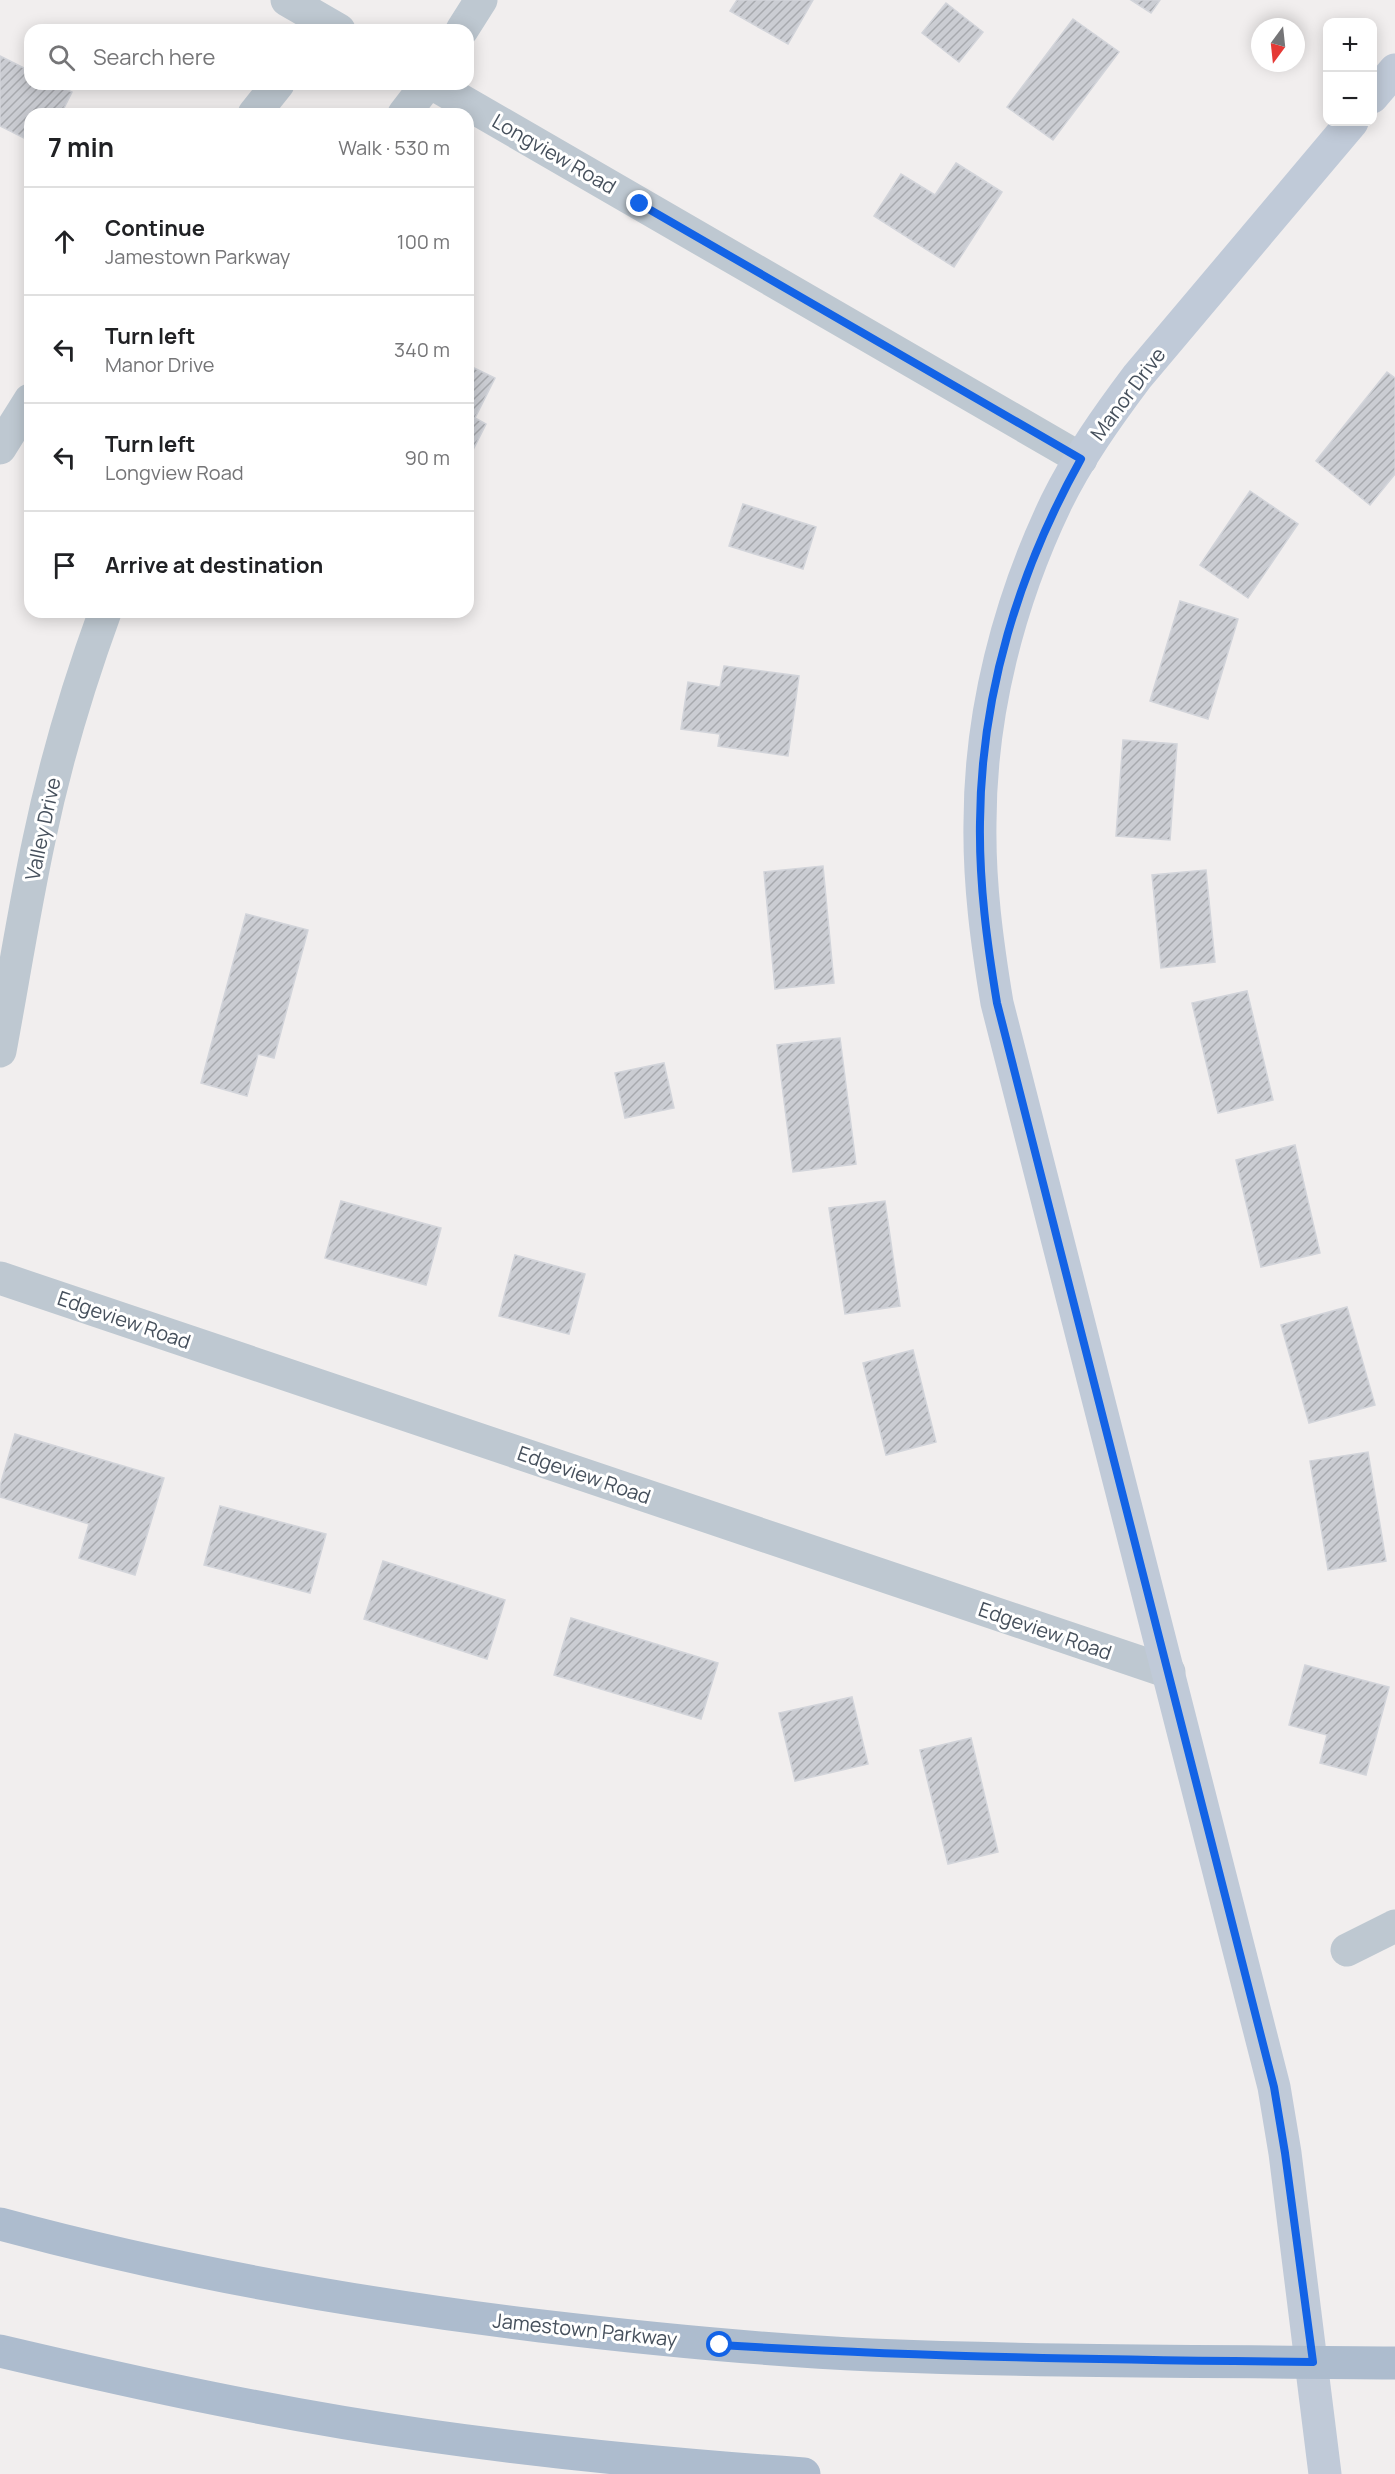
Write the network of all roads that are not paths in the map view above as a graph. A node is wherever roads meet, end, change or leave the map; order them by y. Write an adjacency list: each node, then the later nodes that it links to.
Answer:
1 (287, 0): 3 (street)
2 (481, 0): 4 (street)
3 (324, 24)
4 (466, 24)
5 (1395, 70): 9 (street)
6 (273, 90): 10 (street)
7 (422, 90): 11 (street)
8 (443, 90): 15 (street, Longview Road)
9 (1377, 91)
10 (259, 108)
11 (409, 108)
12 (1349, 126): 15 (street, Manor Drive)
13 (24, 410): 14 (street)
14 (0, 448)
15 (1081, 459): 19 (street, Manor Drive)
16 (103, 618): 17 (street, Valley Drive)
17 (0, 1052)
18 (0, 1278): 19 (street, Edgeview Road)
19 (1168, 1672): 24 (street, Manor Drive)
20 (1395, 1926): 21 (street)
21 (1347, 1950)
22 (0, 2224): 24 (main road, Jamestown Parkway)
23 (0, 2351): 26 (main road)
24 (1313, 2362): 25 (main road, Jamestown Parkway); 27 (street, Manor Drive)
25 (1395, 2363)
26 (804, 2474)
27 (1325, 2474)

